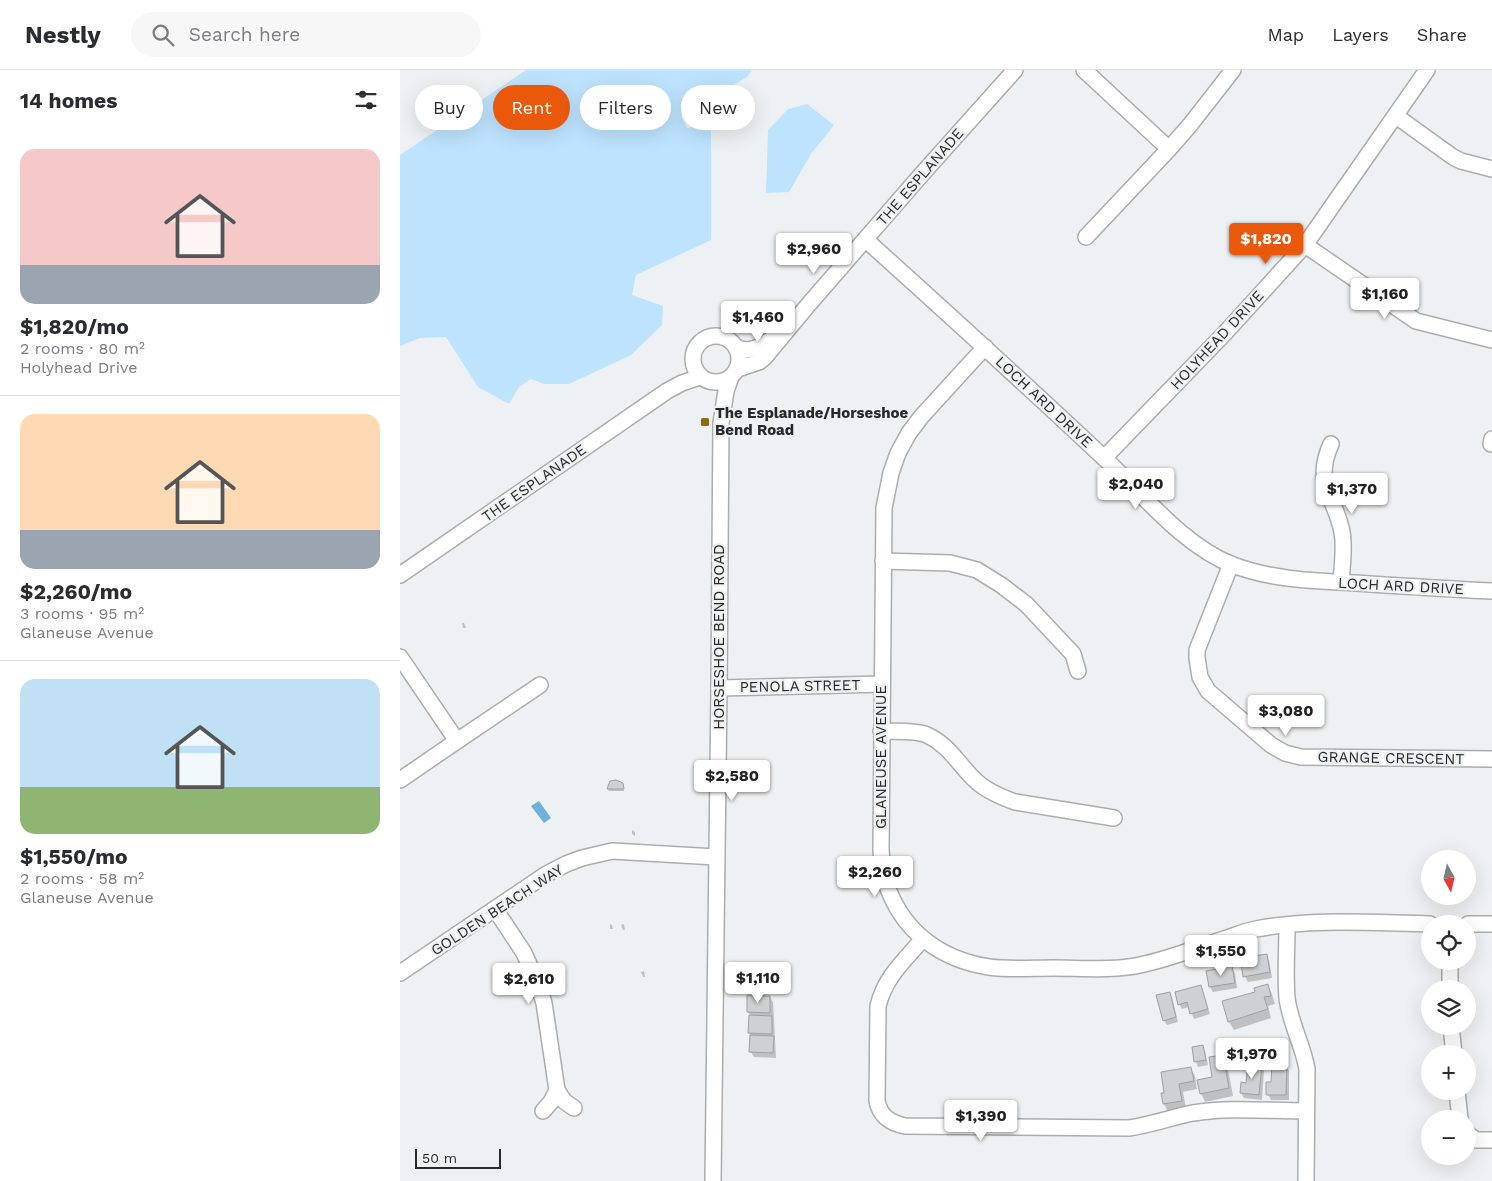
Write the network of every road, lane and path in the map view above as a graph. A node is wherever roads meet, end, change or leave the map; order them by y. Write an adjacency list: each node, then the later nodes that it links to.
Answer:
1 (1015, 70): 9 (street, THE ESPLANADE)
2 (1084, 70): 6 (street)
3 (1233, 70): 6 (street)
4 (1427, 70): 5 (street, HOLYHEAD DRIVE)
5 (1396, 116): 7 (street); 10 (street, HOLYHEAD DRIVE)
6 (1168, 150): 8 (street)
7 (1492, 169)
8 (1086, 237)
9 (866, 240): 11 (street, THE ESPLANADE); 14 (street, LOCH ARD DRIVE)
10 (1305, 245): 12 (street); 23 (street, HOLYHEAD DRIVE)
11 (787, 331): 13 (street, THE ESPLANADE); 16 (street, THE ESPLANADE)
12 (1492, 340)
13 (736, 347): 15 (street); 16 (street)
14 (985, 347): 23 (street, LOCH ARD DRIVE); 24 (street, GLANEUSE AVENUE)
15 (692, 357): 17 (street); 18 (street, THE ESPLANADE)
16 (734, 373): 17 (street); 19 (street, HORSESHOE BEND ROAD)
17 (706, 380): 18 (street, THE ESPLANADE); 19 (street, HORSESHOE BEND ROAD)
18 (667, 392): 26 (street, THE ESPLANADE)
19 (720, 423): 33 (street, HORSESHOE BEND ROAD)
20 (1492, 439): 22 (street)
21 (1331, 444): 27 (street)
22 (1491, 444)
23 (1104, 458): 25 (street, LOCH ARD DRIVE)
24 (883, 561): 30 (street); 31 (street, GLANEUSE AVENUE)
25 (1231, 564): 27 (street, LOCH ARD DRIVE); 36 (street, GRANGE CRESCENT)
26 (400, 575)
27 (1341, 582): 28 (street, LOCH ARD DRIVE)
28 (1492, 591)
29 (400, 657): 35 (street)
30 (1078, 671)
31 (882, 684): 33 (street, PENOLA STREET); 34 (street, GLANEUSE AVENUE)
32 (540, 685): 35 (street)
33 (719, 688): 39 (street, HORSESHOE BEND ROAD)
34 (881, 731): 38 (street); 45 (street, GLANEUSE AVENUE)
35 (457, 741): 37 (street)
36 (1492, 759)
37 (400, 780)
38 (1114, 818)
39 (716, 857): 40 (street, GOLDEN BEACH WAY); 53 (street, HORSESHOE BEND ROAD)
40 (495, 909): 46 (street, GOLDEN BEACH WAY); 47 (street)
41 (1421, 924): 44 (street, GLANEUSE AVENUE)
42 (1476, 924): 43 (street)
43 (1492, 924)
44 (1287, 925): 45 (street, GLANEUSE AVENUE); 50 (street)
45 (922, 940): 50 (street)
46 (400, 973)
47 (557, 1090): 48 (street); 49 (street)
48 (574, 1108)
49 (543, 1111)
50 (1306, 1111): 54 (street)
51 (1476, 1140): 52 (street)
52 (1492, 1140)
53 (713, 1181)
54 (1306, 1181)

